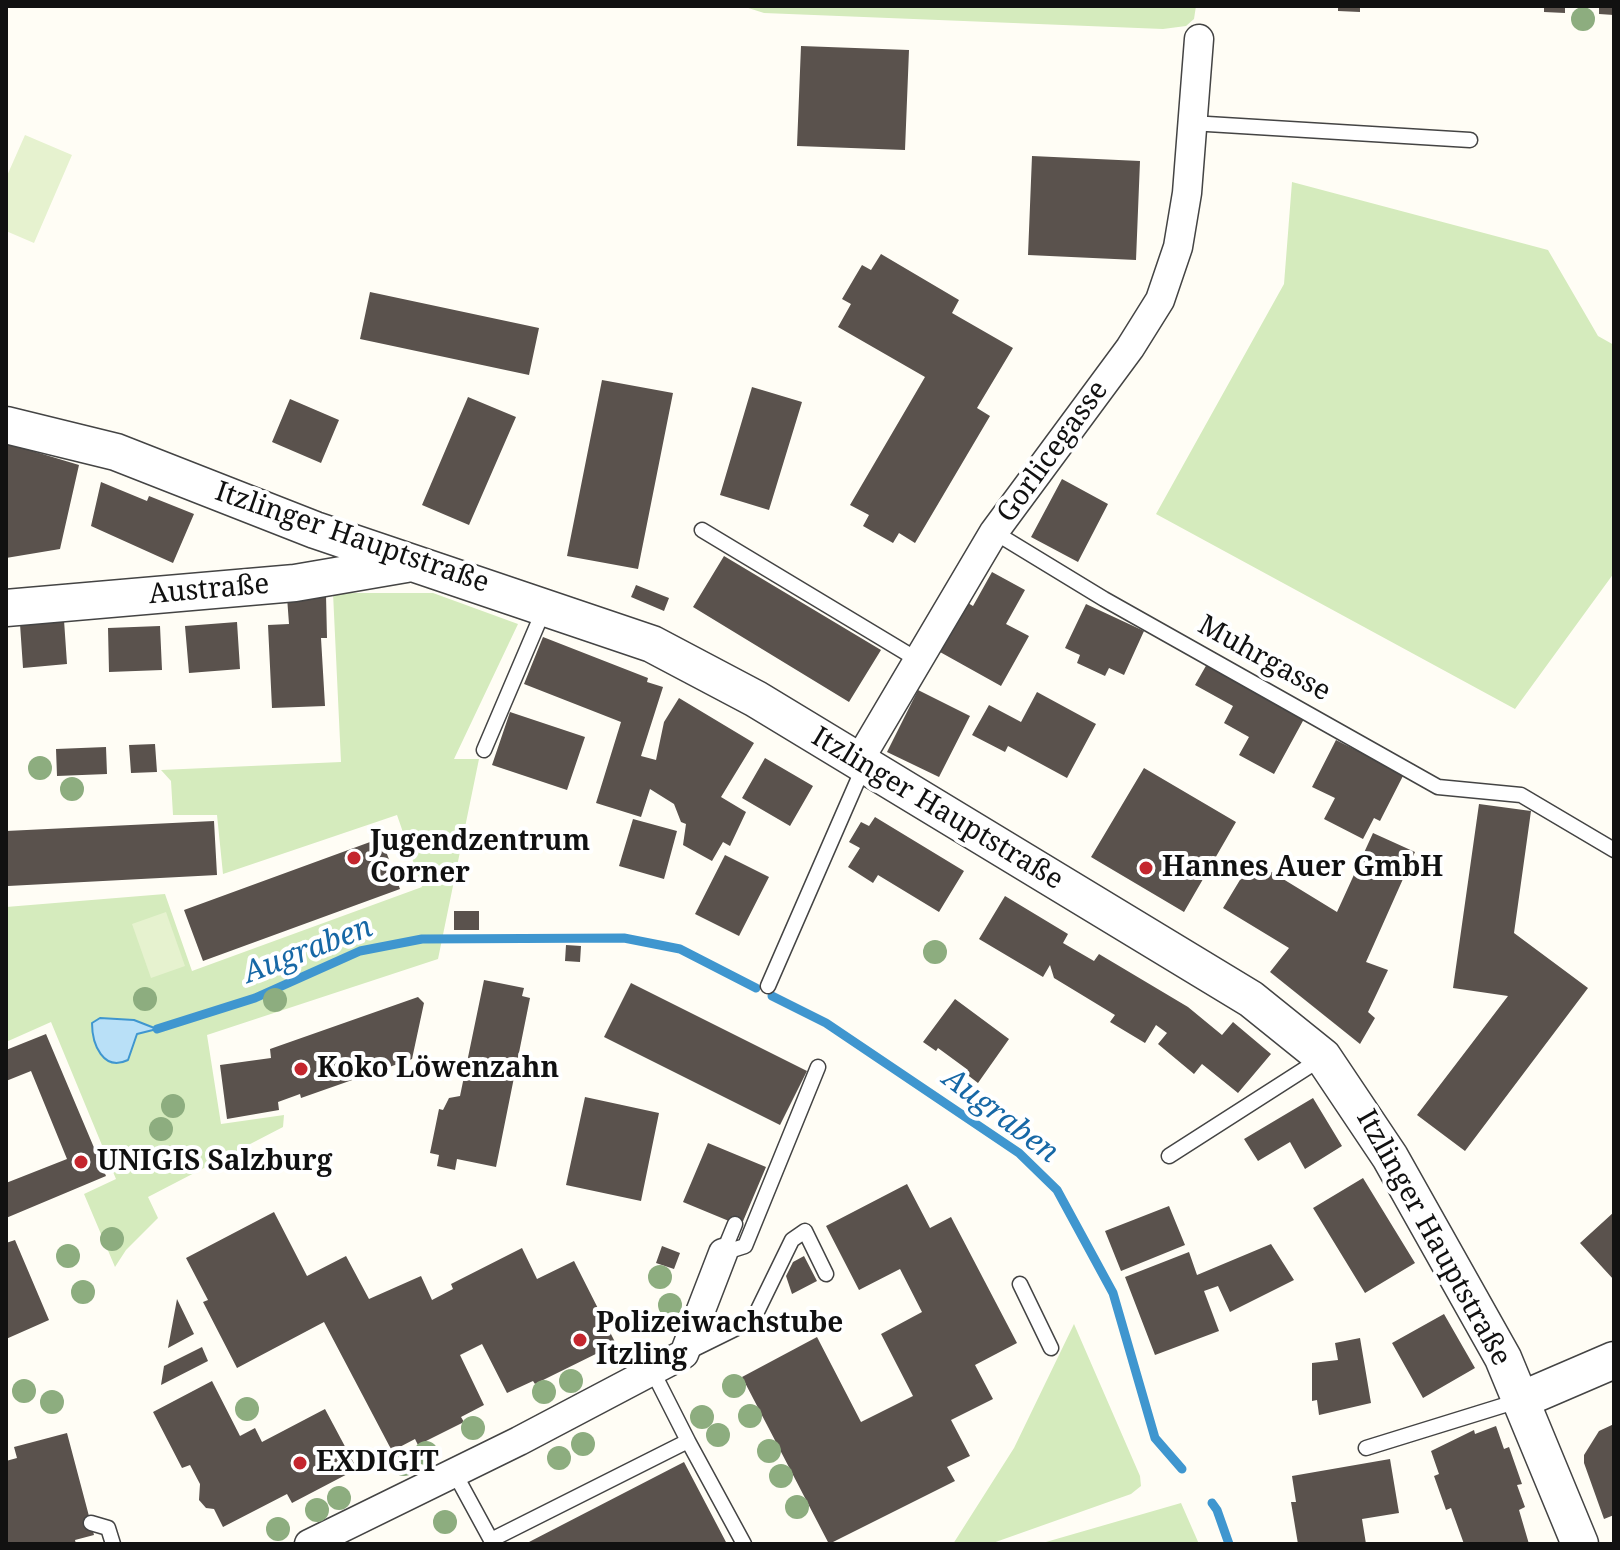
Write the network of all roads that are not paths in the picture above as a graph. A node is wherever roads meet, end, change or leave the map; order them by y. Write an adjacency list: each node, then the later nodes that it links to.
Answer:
1 (1199, 39): 2 (street, Gorlicegasse)
2 (1191, 123): 3 (lane); 6 (street, Gorlicegasse)
3 (1470, 140)
4 (6, 425): 7 (street, Itzlinger Hauptstraße)
5 (702, 530): 10 (lane)
6 (994, 532): 10 (street, Gorlicegasse); 13 (lane, Muhrgasse)
7 (411, 563): 8 (street, Itzlinger Hauptstraße); 9 (street, Austraße)
8 (546, 605): 11 (lane); 12 (street, Itzlinger Hauptstraße)
9 (6, 608)
10 (918, 660): 12 (street, Gorlicegasse)
11 (484, 750)
12 (861, 764): 14 (lane); 15 (street, Itzlinger Hauptstraße)
13 (1614, 850)
14 (768, 986)
15 (1323, 1057): 17 (lane); 26 (street, Itzlinger Hauptstraße)
16 (818, 1067): 19 (lane)
17 (1169, 1156)
18 (735, 1224): 19 (lane)
19 (723, 1253): 23 (street)
20 (826, 1274): 23 (lane)
21 (1020, 1284): 22 (lane)
22 (1051, 1348)
23 (684, 1354): 25 (street)
24 (1614, 1360): 26 (street)
25 (653, 1372): 27 (lane); 29 (street)
26 (1521, 1400): 28 (lane); 35 (street, Itzlinger Hauptstraße)
27 (688, 1441): 31 (lane); 34 (lane)
28 (1366, 1448)
29 (454, 1472): 31 (lane); 33 (street)
30 (91, 1523): 32 (lane)
31 (492, 1542)
32 (111, 1543)
33 (309, 1544)
34 (744, 1544)
35 (1580, 1544)

